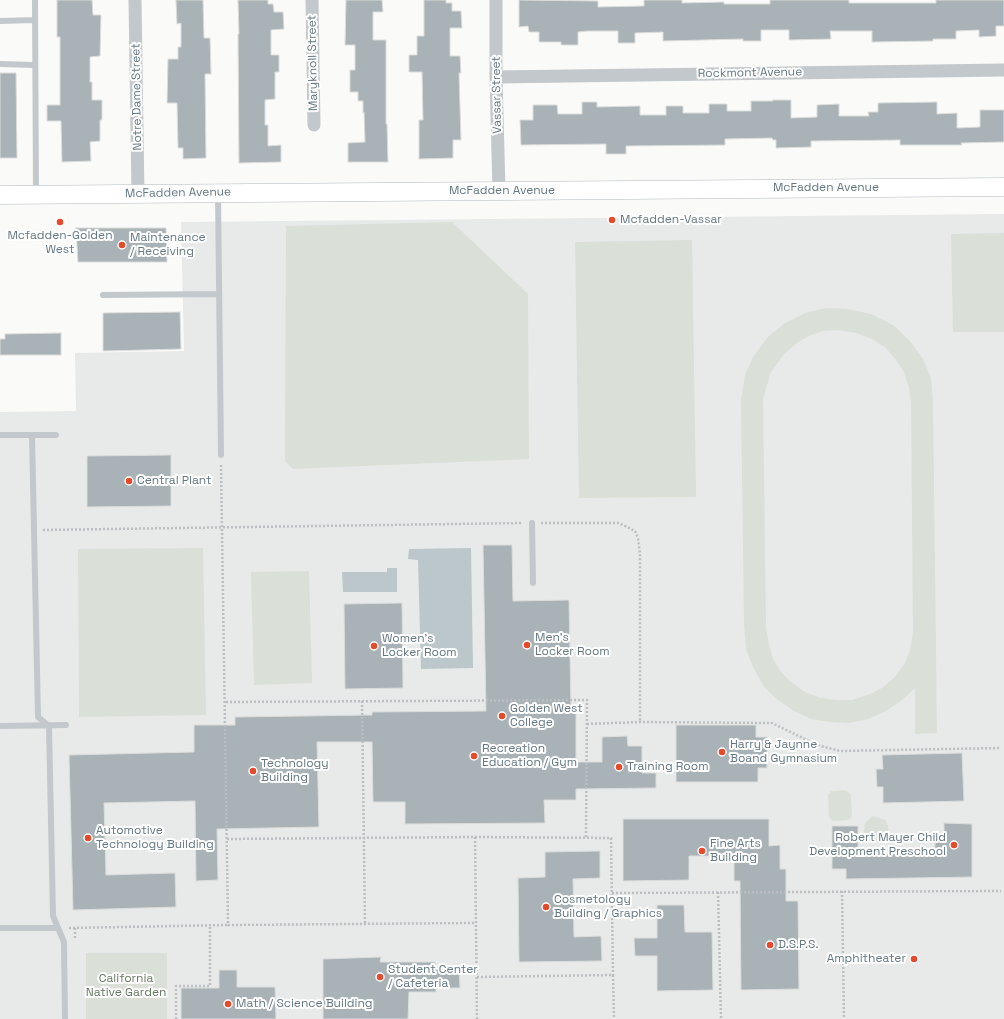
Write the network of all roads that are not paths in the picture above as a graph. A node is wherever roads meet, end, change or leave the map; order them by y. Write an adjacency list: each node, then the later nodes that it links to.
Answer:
1 (35, 0): 5 (lane)
2 (135, 0): 16 (street, Notre Dame Street)
3 (312, 0): 11 (street, Maryknoll Street)
4 (496, 0): 10 (street, Vassar Street)
5 (35, 20): 6 (lane); 8 (lane)
6 (0, 21)
7 (0, 64): 8 (lane)
8 (35, 65): 15 (lane)
9 (1004, 70): 10 (street, Rockmont Avenue)
10 (496, 76): 13 (street, Vassar Street)
11 (314, 125)
12 (1004, 187): 13 (street, McFadden Avenue)
13 (499, 191): 14 (street, McFadden Avenue)
14 (218, 193): 16 (street, McFadden Avenue); 18 (lane)
15 (36, 194): 16 (street, McFadden Avenue); 17 (street, McFadden Avenue)
16 (138, 194)
17 (0, 195)
18 (219, 294): 19 (lane); 23 (lane)
19 (104, 295)
20 (32, 435): 21 (lane); 22 (lane); 28 (lane)
21 (56, 435)
22 (0, 436)
23 (221, 455)
24 (532, 523): 25 (lane)
25 (533, 583)
26 (66, 725): 28 (lane)
27 (0, 726): 28 (lane)
28 (49, 726): 30 (lane)
29 (0, 928): 30 (lane)
30 (58, 928): 31 (lane)
31 (65, 1019)

